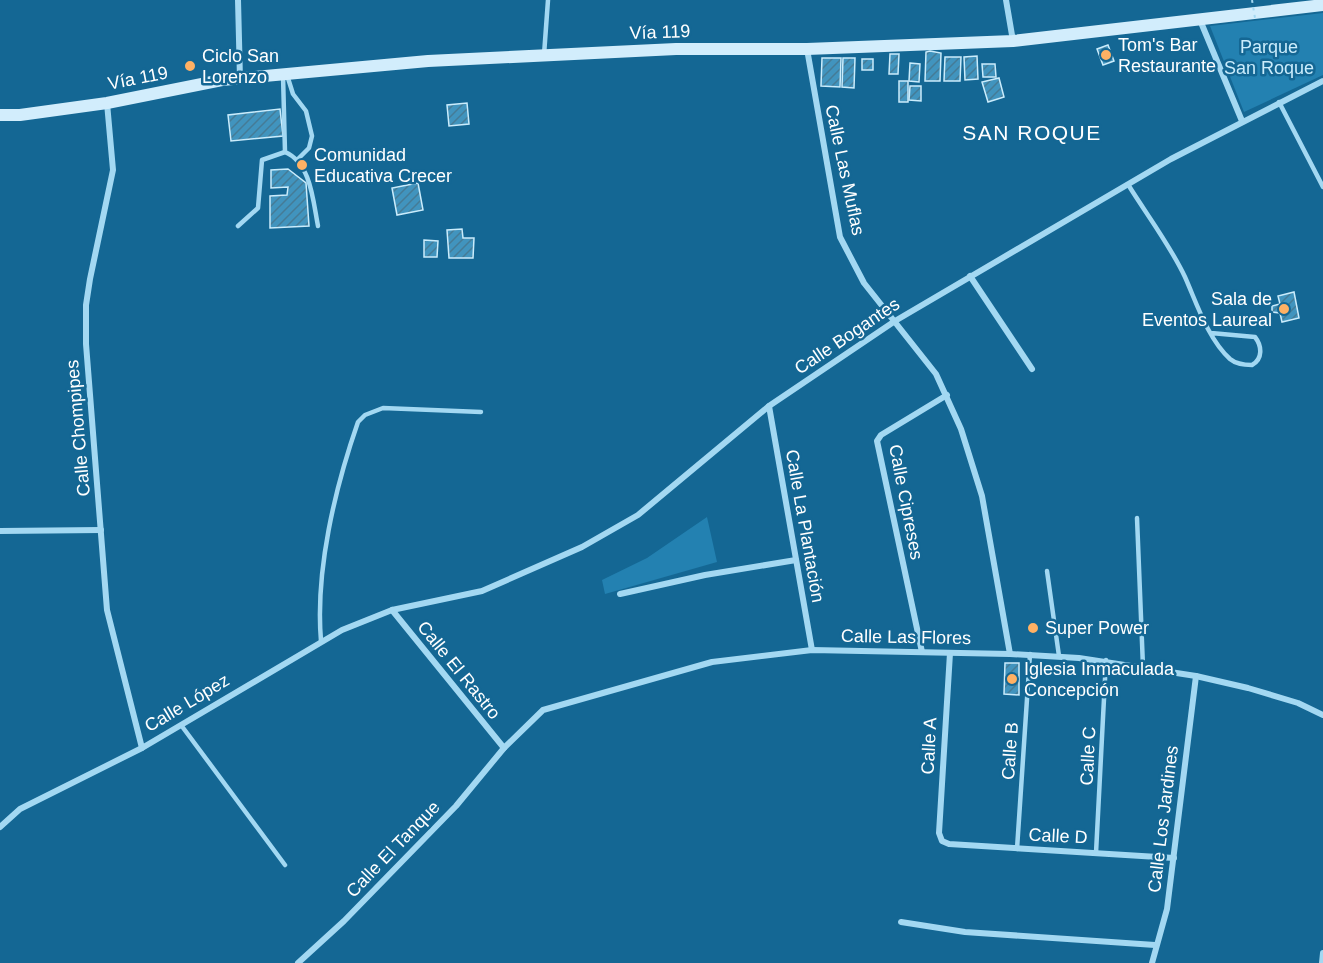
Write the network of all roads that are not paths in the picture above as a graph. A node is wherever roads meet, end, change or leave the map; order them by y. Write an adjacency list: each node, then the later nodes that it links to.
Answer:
1 (238, 0): 11 (street)
2 (548, 0): 9 (lane)
3 (1006, 0): 7 (street)
4 (1284, 5): 5 (main road, Vía 119); 6 (main road, Vía 119)
5 (1323, 5)
6 (1200, 20): 7 (main road, Vía 119); 16 (street)
7 (1012, 41): 8 (main road, Vía 119)
8 (807, 49): 9 (main road, Vía 119); 24 (street, Calle Las Muflas)
9 (544, 55): 10 (main road, Vía 119)
10 (285, 75): 11 (main road, Vía 119); 17 (lane); 18 (lane)
11 (240, 80): 14 (main road, Vía 119)
12 (1323, 81): 13 (street, Calle Bogantes)
13 (1279, 102): 16 (street, Calle Bogantes); 20 (lane)
14 (107, 103): 15 (main road, Vía 119); 31 (street, Calle Chompipes)
15 (0, 115)
16 (1242, 121): 19 (street, Calle Bogantes)
17 (285, 152): 18 (lane); 21 (lane)
18 (298, 159): 22 (lane)
19 (1128, 186): 23 (street, Calle Bogantes); 25 (lane)
20 (1323, 187)
21 (238, 226)
22 (318, 226)
23 (970, 276): 24 (street, Calle Bogantes); 26 (street)
24 (895, 321): 27 (street, Calle Las Muflas); 28 (street, Calle Bogantes)
25 (1212, 333): 25 (lane)
26 (1032, 369)
27 (947, 395): 39 (street, Calle Cipreses); 41 (street, Calle Las Muflas)
28 (769, 406): 33 (street, Calle La Plantación); 36 (street, Calle Bogantes)
29 (481, 412): 37 (lane)
30 (1137, 518): 45 (lane)
31 (101, 530): 32 (street); 49 (street, Calle Chompipes)
32 (0, 531)
33 (796, 560): 35 (street); 38 (street, Calle La Plantación)
34 (1047, 571): 43 (lane)
35 (620, 594)
36 (392, 610): 37 (street, Calle López); 50 (street, Calle El Rastro)
37 (321, 641): 48 (street, Calle López)
38 (812, 650): 39 (street, Calle Las Flores); 50 (street, Calle Las Flores)
39 (922, 652): 40 (street, Calle Las Flores)
40 (950, 653): 41 (street, Calle Las Flores); 52 (street, Calle A)
41 (1010, 654): 42 (street, Calle Las Flores)
42 (1029, 654): 43 (street, Calle Las Flores); 53 (lane, Calle B)
43 (1059, 656): 44 (street, Calle Las Flores)
44 (1106, 660): 45 (street, Calle Las Flores); 54 (lane, Calle C)
45 (1143, 666): 46 (street, Calle Las Flores)
46 (1196, 676): 47 (street, Calle Las Flores); 55 (street, Calle Los Jardines)
47 (1323, 715)
48 (182, 725): 49 (street, Calle López); 56 (lane)
49 (142, 748): 51 (street, Calle López)
50 (504, 748): 60 (street, Calle El Tanque)
51 (1, 823)
52 (942, 841): 53 (street, Calle D)
53 (1017, 849): 54 (street, Calle D)
54 (1096, 853): 55 (street, Calle D)
55 (1174, 858): 58 (street, Calle Los Jardines)
56 (285, 865)
57 (901, 922): 58 (street)
58 (1155, 945): 61 (street, Calle Los Jardines)
59 (1323, 953): 62 (street)
60 (298, 963)
61 (1152, 963)
62 (1322, 963)

